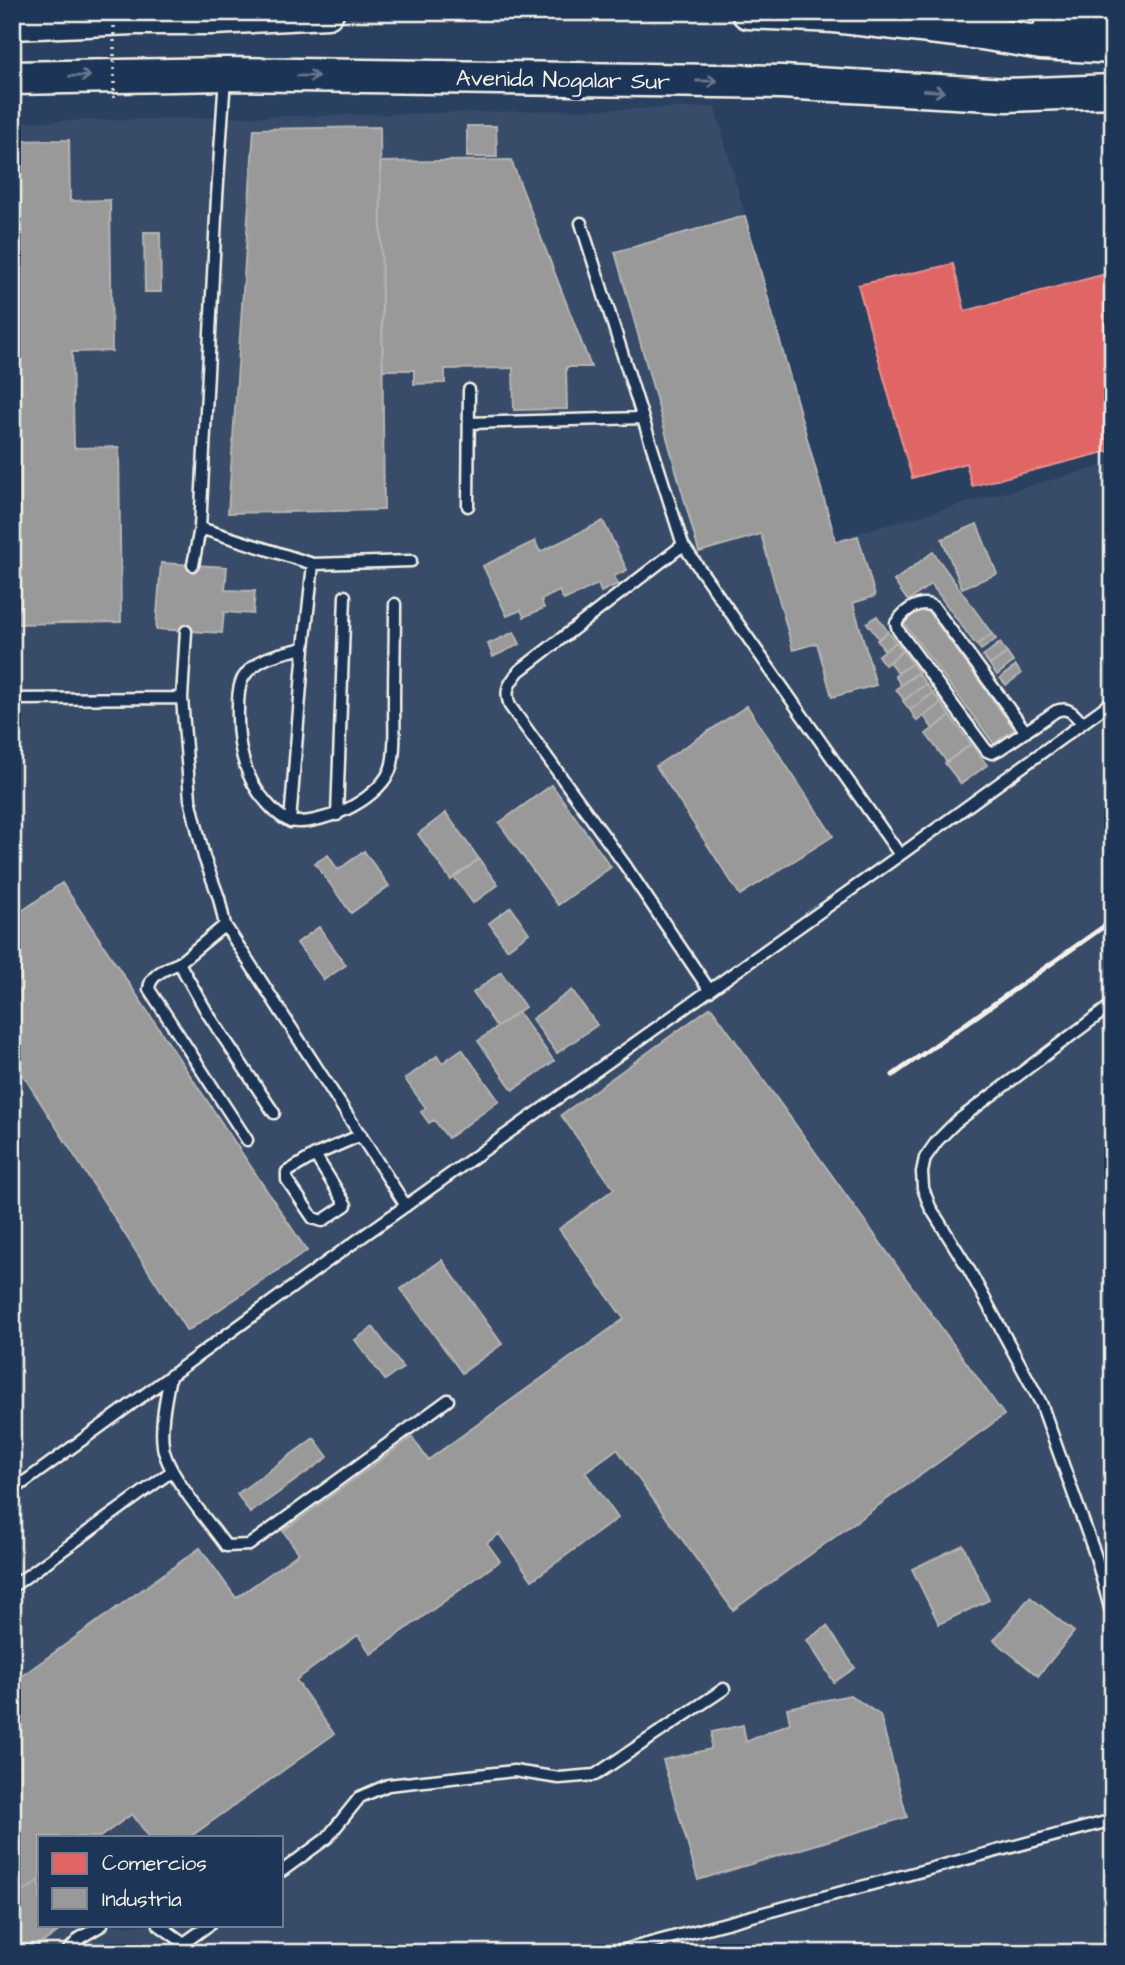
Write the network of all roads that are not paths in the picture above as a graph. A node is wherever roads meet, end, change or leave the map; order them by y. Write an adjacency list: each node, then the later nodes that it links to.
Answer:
1 (327, 12): 3 (highway)
2 (748, 12): 5 (highway)
3 (12, 23)
4 (1113, 24): 5 (highway)
5 (982, 33): 6 (highway)
6 (1113, 47)
7 (225, 74): 8 (highway, Avenida Nogalar Sur, one-way to 7); 10 (highway, Avenida Nogalar Sur, one-way to 10); 17 (lane)
8 (12, 78)
9 (1113, 91): 10 (highway, Avenida Nogalar Sur)
10 (1007, 95): 11 (highway)
11 (1113, 110)
12 (581, 223): 14 (lane)
13 (470, 390): 15 (lane)
14 (642, 418): 15 (lane); 18 (lane)
15 (469, 423): 16 (lane)
16 (468, 506)
17 (200, 528): 20 (lane); 21 (lane)
18 (683, 545): 33 (lane); 36 (lane)
19 (411, 561): 20 (lane)
20 (313, 564): 25 (lane)
21 (193, 565)
22 (345, 596): 31 (lane)
23 (395, 604): 31 (lane)
24 (186, 631): 26 (lane)
25 (303, 648): 32 (lane); 32 (lane)
26 (182, 698): 27 (lane); 34 (lane)
27 (12, 699)
28 (1113, 701): 29 (lane)
29 (1082, 723): 30 (lane); 33 (lane)
30 (1026, 732): 30 (lane)
31 (337, 815): 32 (lane)
32 (289, 822)
33 (900, 855): 36 (lane)
34 (225, 925): 35 (lane); 39 (lane)
35 (179, 963): 38 (lane); 40 (lane)
36 (710, 990): 42 (lane)
37 (1113, 1004): 48 (lane)
38 (274, 1113)
39 (361, 1135): 41 (lane); 42 (lane)
40 (247, 1140)
41 (315, 1155): 41 (lane)
42 (406, 1206): 43 (lane)
43 (170, 1376): 45 (lane); 46 (lane)
44 (448, 1400): 45 (lane)
45 (172, 1471): 47 (lane)
46 (12, 1491)
47 (12, 1587)
48 (1113, 1619)
49 (724, 1689): 51 (lane)
50 (1113, 1819): 57 (lane)
51 (284, 1870)
52 (100, 1926): 56 (lane)
53 (160, 1926): 55 (lane)
54 (208, 1926): 55 (lane)
55 (185, 1948)
56 (66, 1953)
57 (613, 1953)

